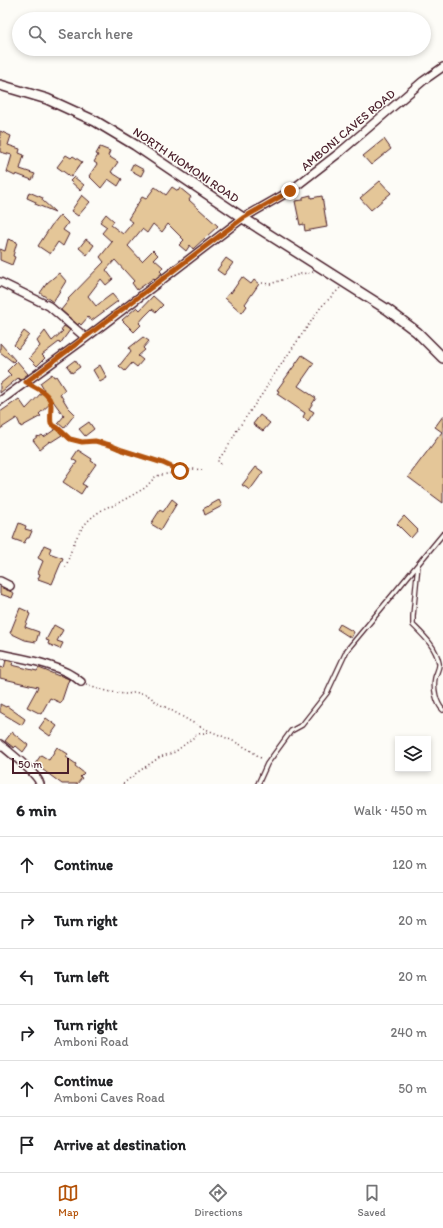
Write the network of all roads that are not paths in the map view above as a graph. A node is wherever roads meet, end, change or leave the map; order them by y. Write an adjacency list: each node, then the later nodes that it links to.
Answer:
1 (443, 66): 3 (street, AMBONI CAVES ROAD)
2 (0, 85): 3 (main road, NORTH KIOMONI ROAD)
3 (243, 218): 5 (street, AMBONI CAVES ROAD); 6 (main road, NORTH KIOMONI ROAD)
4 (0, 282): 5 (street)
5 (86, 338): 7 (street, AMBONI CAVES ROAD)
6 (443, 358)
7 (0, 401)
8 (443, 534): 9 (lane)
9 (418, 564): 14 (lane); 17 (lane)
10 (0, 581): 11 (street)
11 (10, 586)
12 (0, 654): 13 (street)
13 (82, 682)
14 (443, 710)
15 (0, 744): 16 (street)
16 (40, 784)
17 (258, 784)

